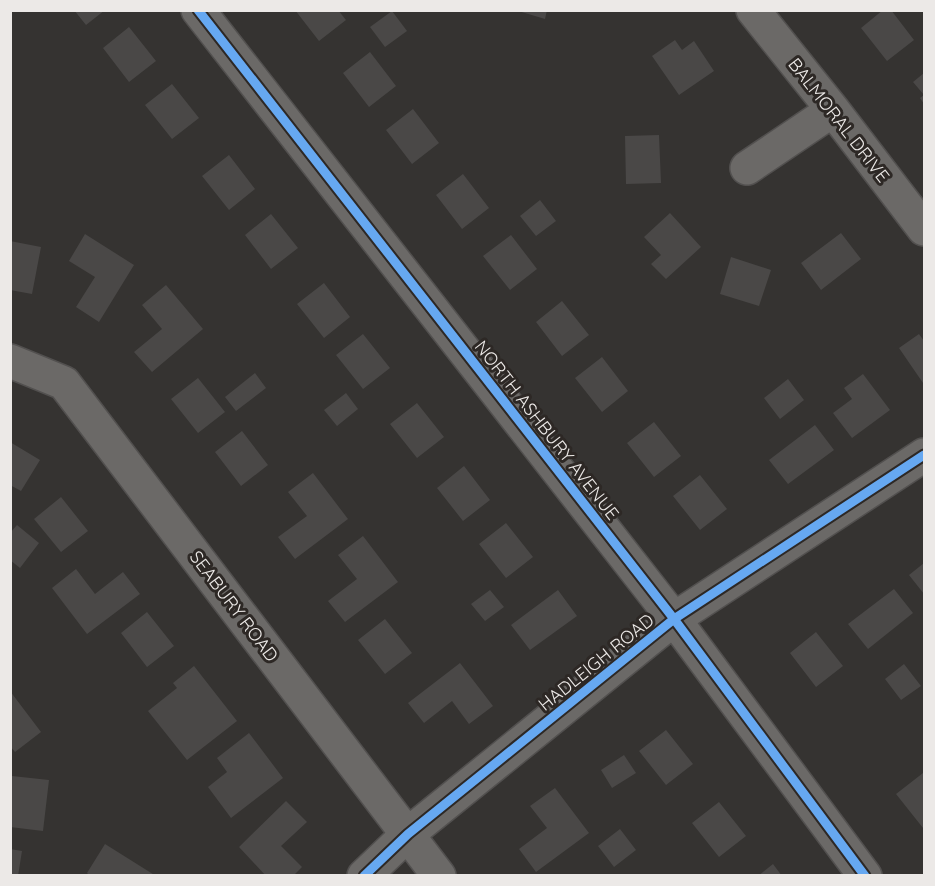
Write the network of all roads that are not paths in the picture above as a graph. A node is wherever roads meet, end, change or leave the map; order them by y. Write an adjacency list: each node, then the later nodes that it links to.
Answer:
1 (198, 10): 8 (street, NORTH ASHBURY AVENUE)
2 (753, 10): 3 (street, BALMORAL DRIVE)
3 (833, 110): 4 (street); 5 (street, BALMORAL DRIVE)
4 (747, 168)
5 (924, 229)
6 (10, 361): 9 (street, SEABURY ROAD)
7 (924, 455): 8 (street, HADLEIGH ROAD)
8 (674, 620): 9 (street, HADLEIGH ROAD); 12 (street, NORTH ASHBURY AVENUE)
9 (408, 834): 10 (street, HADLEIGH ROAD); 11 (street, SEABURY ROAD)
10 (364, 876)
11 (439, 876)
12 (865, 876)

